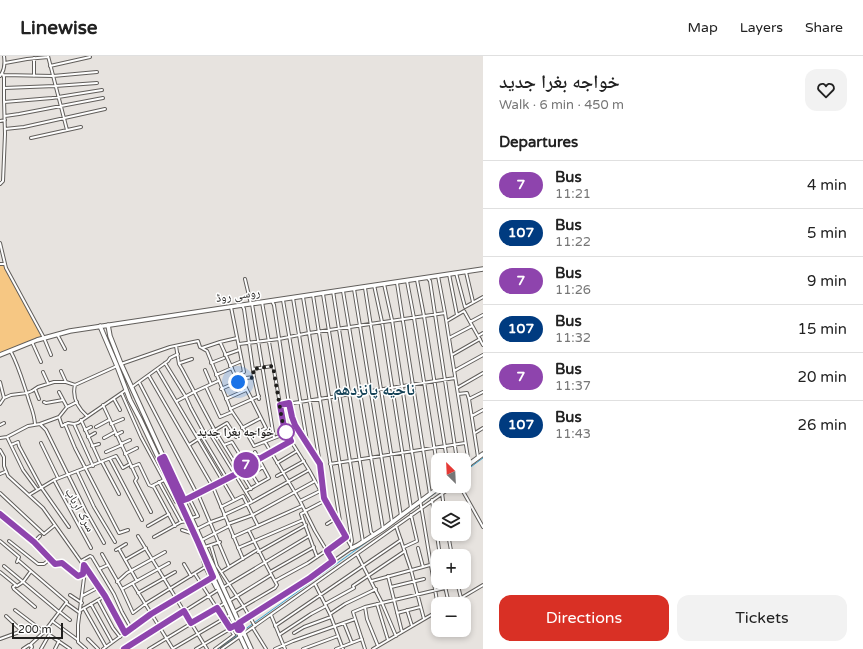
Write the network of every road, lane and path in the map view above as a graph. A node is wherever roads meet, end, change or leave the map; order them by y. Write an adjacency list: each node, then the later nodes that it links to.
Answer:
1 (4, 56): 6 (street)
2 (48, 57): 4 (street); 7 (street)
3 (90, 57): 7 (street)
4 (34, 58): 6 (street); 10 (street)
5 (0, 60): 6 (street)
6 (5, 62): 9 (street)
7 (50, 66): 11 (street)
8 (97, 72): 11 (street)
9 (2, 75): 10 (street); 14 (street)
10 (34, 76): 11 (street)
11 (52, 76): 13 (street)
12 (96, 83): 13 (street)
13 (55, 86): 14 (street); 16 (street)
14 (4, 88): 18 (street)
15 (102, 90): 16 (street)
16 (58, 97): 18 (street); 20 (street)
17 (103, 98): 20 (street)
18 (4, 102): 21 (street)
19 (0, 107): 21 (street)
20 (60, 107): 23 (street); 24 (street)
21 (4, 108): 23 (street)
22 (105, 109): 24 (street)
23 (5, 116): 25 (street)
24 (64, 118): 28 (street); 29 (street)
25 (5, 120): 26 (street); 28 (street)
26 (0, 121)
27 (81, 126): 29 (street)
28 (5, 129): 32 (street)
29 (67, 130): 30 (street)
30 (31, 138)
31 (0, 149): 32 (street)
32 (4, 149): 33 (street)
33 (2, 172): 34 (street)
34 (0, 184)
35 (0, 243): 36 (street)
36 (0, 248): 37 (street)
37 (1, 257): 39 (street)
38 (0, 264): 39 (street)
39 (4, 264): 94 (street)
40 (483, 270): 41 (street, روسی روڈ)
41 (466, 272): 42 (street, روسی روڈ); 64 (street)
42 (456, 273): 43 (street, روسی روڈ); 64 (street)
43 (449, 274): 44 (street, روسی روڈ); 70 (street)
44 (438, 276): 45 (street, روسی روڈ); 68 (street)
45 (427, 277): 46 (street, روسی روڈ); 69 (street)
46 (417, 279): 48 (street, روسی روڈ); 72 (street)
47 (245, 280): 65 (street)
48 (406, 280): 49 (street, روسی روڈ); 73 (street)
49 (396, 282): 50 (street, روسی روڈ); 74 (street)
50 (384, 284): 51 (street, روسی روڈ); 75 (street)
51 (374, 285): 52 (street, روسی روڈ); 77 (street)
52 (364, 286): 53 (street, روسی روڈ); 79 (street)
53 (354, 288): 54 (street, روسی روڈ); 81 (street)
54 (343, 290): 55 (street, روسی روڈ); 83 (street)
55 (333, 291): 56 (street, روسی روڈ); 85 (street)
56 (323, 293): 57 (street, روسی روڈ); 86 (street)
57 (313, 294): 58 (street, روسی روڈ); 87 (street)
58 (303, 296): 59 (street, روسی روڈ); 88 (street)
59 (293, 297): 61 (street, روسی روڈ); 91 (street)
60 (483, 297): 64 (street)
61 (282, 299): 62 (street, روسی روڈ); 93 (street)
62 (271, 300): 63 (street, روسی روڈ); 98 (street)
63 (262, 302): 65 (street, روسی روڈ); 97 (street)
64 (473, 302)
65 (251, 304): 66 (street, روسی روڈ); 100 (street)
66 (242, 305): 67 (street, روسی روڈ); 103 (street)
67 (231, 307): 80 (street, روسی روڈ); 95 (street)
68 (445, 313): 69 (street); 76 (street)
69 (435, 314): 72 (street); 141 (street)
70 (457, 315): 76 (street); 78 (street)
71 (483, 315): 78 (street)
72 (424, 316): 73 (street); 143 (street)
73 (414, 318): 74 (street); 149 (street)
74 (403, 319): 75 (street); 151 (street)
75 (392, 320): 77 (street); 154 (street)
76 (447, 321): 96 (street)
77 (382, 322): 79 (street); 157 (street)
78 (470, 322): 84 (street)
79 (371, 324): 81 (street); 161 (street)
80 (108, 325): 82 (street, روسی روڈ); 124 (street)
81 (360, 325): 83 (street); 164 (street)
82 (100, 326): 90 (street, روسی روڈ); 124 (street)
83 (350, 326): 85 (street); 167 (street)
84 (472, 326): 92 (street); 96 (street)
85 (340, 328): 86 (street); 171 (street)
86 (330, 330): 87 (street); 174 (street)
87 (319, 331): 88 (street); 176 (street)
88 (309, 333): 91 (street); 183 (street)
89 (483, 333): 92 (street)
90 (57, 334): 94 (street, روسی روڈ); 108 (street)
91 (300, 334): 93 (street); 186 (street)
92 (478, 336): 99 (street)
93 (290, 337): 98 (street); 190 (street)
94 (44, 338): 101 (street, روسی روڈ); 113 (street)
95 (238, 338): 102 (street); 104 (street)
96 (449, 338): 115 (street)
97 (269, 339): 98 (street); 100 (street); 125 (street)
98 (279, 339): 191 (street)
99 (480, 339): 105 (street); 115 (street)
100 (259, 341): 103 (street); 127 (street)
101 (32, 342): 110 (street, روسی روڈ); 120 (street)
102 (220, 342): 107 (street); 114 (street)
103 (249, 342): 104 (street); 129 (street)
104 (239, 344): 109 (street)
105 (483, 345)
106 (176, 346): 107 (street); 111 (street); 124 (street)
107 (202, 348): 122 (street)
108 (65, 349)
109 (240, 349): 114 (street); 119 (street)
110 (10, 350): 112 (street, روسی روڈ); 169 (street)
111 (178, 354): 121 (street); 123 (street)
112 (0, 355)
113 (50, 355)
114 (226, 355): 126 (street)
115 (452, 355): 132 (street)
116 (483, 355): 132 (street)
117 (224, 358): 122 (street)
118 (192, 359): 123 (street)
119 (242, 361): 126 (street); 137 (street)
120 (41, 362)
121 (165, 363): 128 (street); 175 (street)
122 (211, 363): 135 (street)
123 (179, 364): 166 (street)
124 (119, 365): 152 (street); 155 (street); 162 (street)
125 (273, 366): 127 (street); 194 (street)
126 (231, 367): 135 (street); 137 (street)
127 (263, 367): 129 (street); 234 (street)
128 (157, 369): 136 (street); 187 (street)
129 (253, 369): 138 (street)
130 (205, 370): 150 (street)
131 (61, 371): 145 (street)
132 (454, 371): 139 (street)
133 (43, 372): 148 (street)
134 (483, 373): 158 (street)
135 (216, 375): 142 (street)
136 (149, 376): 146 (street); 245 (street)
137 (236, 376): 147 (street)
138 (254, 377): 140 (street); 173 (street)
139 (455, 378): 141 (street); 158 (street)
140 (242, 380): 147 (street); 163 (street)
141 (445, 380): 143 (street); 247 (street)
142 (218, 381): 150 (street); 160 (street)
143 (434, 381): 149 (street); 249 (street)
144 (0, 382): 153 (street)
145 (66, 382): 148 (street); 152 (street)
146 (139, 382): 155 (street); 320 (street)
147 (238, 382): 160 (street)
148 (48, 383): 159 (street)
149 (424, 383): 151 (street); 251 (street)
150 (211, 384): 156 (street)
151 (413, 384): 154 (street); 253 (street)
152 (75, 385): 189 (street)
153 (0, 386): 177 (street)
154 (402, 386): 157 (street); 257 (street)
155 (132, 387): 267 (street)
156 (206, 387): 166 (street); 199 (street)
157 (392, 388): 161 (street); 264 (street)
158 (457, 388): 172 (street)
159 (35, 389): 169 (street); 178 (street)
160 (221, 389): 180 (street)
161 (381, 389): 164 (street); 266 (street)
162 (127, 390): 170 (street); 273 (street)
163 (247, 390): 180 (street); 181 (street)
164 (370, 391): 167 (street); 268 (street)
165 (59, 392): 185 (street)
166 (194, 392): 175 (street); 219 (street)
167 (360, 392): 171 (street); 270 (street)
168 (483, 392): 184 (street)
169 (26, 393): 177 (street); 213 (street)
170 (122, 394): 179 (street); 303 (street)
171 (350, 394): 174 (street); 274 (street)
172 (458, 394): 184 (street); 240 (street)
173 (259, 396): 181 (street); 182 (street)
174 (339, 396): 176 (street); 277 (street)
175 (186, 397): 187 (street); 226 (street)
176 (330, 397): 183 (street); 279 (street)
177 (4, 398): 192 (street)
178 (39, 399)
179 (114, 399): 193 (street); 197 (street)
180 (226, 399): 196 (street)
181 (251, 399): 196 (street); 203 (street)
182 (259, 399)
183 (320, 399): 186 (street); 283 (street)
184 (470, 399): 201 (street)
185 (63, 400): 188 (street); 195 (street)
186 (310, 400): 190 (street); 282 (street)
187 (177, 401): 236 (street)
188 (44, 402)
189 (77, 402): 195 (street); 200 (street)
190 (300, 402): 191 (street); 243 (street)
191 (289, 403): 194 (street); 243 (street)
192 (0, 404)
193 (103, 405): 200 (street); 206 (street)
194 (280, 405): 223 (street)
195 (67, 406): 202 (street)
196 (230, 409): 199 (street)
197 (120, 410)
198 (483, 410): 201 (street)
199 (232, 412): 216 (street)
200 (87, 416): 205 (street)
201 (472, 416): 224 (street)
202 (59, 417): 208 (street); 209 (street)
203 (261, 418): 216 (street); 231 (street)
204 (123, 419): 211 (street)
205 (81, 420): 210 (street); 218 (street)
206 (109, 420): 211 (street); 214 (street)
207 (4, 423): 212 (street)
208 (40, 424): 213 (street); 296 (street)
209 (65, 424): 210 (street); 288 (street)
210 (74, 424): 285 (street)
211 (111, 424): 225 (street)
212 (0, 425)
213 (35, 425): 227 (street)
214 (96, 426)
215 (91, 427): 218 (street)
216 (242, 428): 231 (street)
217 (483, 428): 224 (street)
218 (85, 430): 228 (street)
219 (215, 430): 221 (street); 230 (street); 246 (street)
220 (122, 432): 225 (street)
221 (209, 432): 226 (street); 298 (street)
222 (96, 433): 228 (street)
223 (287, 433): 234 (street); 237 (street)
224 (474, 433): 271 (street)
225 (116, 434): 233 (street); 242 (street)
226 (206, 434): 229 (street)
227 (7, 437): 232 (street); 244 (street)
228 (88, 437): 248 (street)
229 (202, 437): 236 (street); 301 (street)
230 (236, 437)
231 (249, 437): 238 (street)
232 (0, 438)
233 (104, 438)
234 (274, 438): 238 (street)
235 (130, 440): 242 (street)
236 (198, 440): 245 (street); 304 (street)
237 (291, 441): 254 (street); 258 (street)
238 (265, 442): 258 (street)
239 (41, 443): 300 (street)
240 (465, 443): 247 (street); 262 (street)
241 (99, 444): 248 (street)
242 (121, 444): 255 (street); 263 (street)
243 (307, 444): 282 (street)
244 (11, 445): 310 (street); 312 (street)
245 (189, 445): 311 (street)
246 (224, 445): 284 (street); 293 (street)
247 (455, 445): 249 (street); 261 (street)
248 (92, 446): 276 (street)
249 (445, 447): 251 (street); 260 (street)
250 (137, 448): 263 (street)
251 (434, 449): 253 (street); 259 (street)
252 (0, 450): 292 (street)
253 (424, 450): 257 (street); 321 (street)
254 (297, 451): 275 (street); 278 (street)
255 (106, 452)
256 (255, 452): 269 (street)
257 (412, 452): 264 (street); 334 (street)
258 (271, 453): 269 (street); 278 (street)
259 (435, 453)
260 (446, 453)
261 (456, 453)
262 (467, 453)
263 (126, 454): 281 (street)
264 (402, 454): 266 (street); 338 (street)
265 (483, 454): 271 (street)
266 (392, 455): 268 (street); 346 (street)
267 (164, 457): 273 (street); 326 (street)
268 (382, 457): 270 (street); 354 (street)
269 (258, 458): 284 (street); 287 (street)
270 (370, 458): 274 (street); 367 (street)
271 (478, 458): 280 (street)
272 (110, 459): 276 (street); 281 (street); 349 (street)
273 (160, 459): 331 (street)
274 (360, 460): 277 (street); 372 (street)
275 (304, 461): 290 (street); 294 (street)
276 (101, 462): 285 (street); 319 (street)
277 (350, 462): 279 (street); 387 (street)
278 (277, 463): 294 (street)
279 (340, 463): 283 (street); 391 (street)
280 (471, 463)
281 (130, 464): 286 (street)
282 (320, 464): 325 (street)
283 (330, 464): 366 (street)
284 (246, 465): 289 (street)
285 (93, 466): 288 (street)
286 (131, 467): 309 (street); 340 (street)
287 (264, 467): 297 (street); 308 (street)
288 (85, 468): 291 (street); 368 (street)
289 (248, 468): 293 (street); 297 (street)
290 (310, 470): 305 (street); 307 (street)
291 (77, 471): 296 (street); 385 (street)
292 (5, 472): 295 (street); 323 (street)
293 (241, 472): 298 (street); 313 (street)
294 (284, 472): 299 (street); 307 (street)
295 (0, 474)
296 (67, 474): 300 (street); 388 (street)
297 (252, 474): 308 (street)
298 (236, 475): 301 (street); 315 (street)
299 (277, 476)
300 (58, 478): 302 (street)
301 (228, 479): 304 (street)
302 (54, 480): 310 (street); 395 (street, سرک ارباب)
303 (164, 480): 306 (street); 331 (street)
304 (224, 481): 311 (street); 327 (street)
305 (315, 481): 314 (street); 316 (street)
306 (159, 482): 309 (street); 335 (street)
307 (289, 482): 316 (street); 332 (street)
308 (258, 484): 313 (street)
309 (152, 486): 342 (street)
310 (41, 487): 312 (street); 363 (street)
311 (213, 487): 320 (street); 337 (street)
312 (36, 489): 323 (street)
313 (250, 489): 315 (street)
314 (320, 490): 325 (street); 329 (street)
315 (246, 491): 332 (street)
316 (295, 492): 329 (street); 343 (street)
317 (0, 493): 356 (street)
318 (464, 493): 364 (street)
319 (119, 494)
320 (198, 494): 324 (street); 353 (street)
321 (430, 494): 334 (street)
322 (442, 494): 328 (street); 330 (street)
323 (29, 495): 356 (street)
324 (189, 498): 326 (street); 347 (street)
325 (325, 499): 339 (street); 348 (street)
326 (184, 500): 347 (street)
327 (234, 500): 333 (street); 337 (street)
328 (432, 500): 334 (street); 399 (street)
329 (300, 501): 336 (street)
330 (443, 501)
331 (178, 502): 335 (street); 351 (street)
332 (252, 502): 333 (street)
333 (247, 504): 343 (street); 345 (street)
334 (421, 504): 338 (street); 344 (street); 419 (street)
335 (171, 505): 352 (street)
336 (302, 506): 339 (street); 361 (street)
337 (220, 507): 345 (street)
338 (411, 508): 346 (street)
339 (305, 511): 350 (street); 401 (street)
340 (151, 512)
341 (0, 514): 384 (street)
342 (169, 514): 359 (street); 360 (street)
343 (253, 514): 357 (street); 361 (street)
344 (411, 515): 362 (street); 394 (street)
345 (224, 516): 353 (street); 357 (street)
346 (401, 516): 354 (street)
347 (192, 518): 365 (street)
348 (335, 519): 355 (street); 366 (street)
349 (142, 520)
350 (304, 520): 358 (street); 382 (street)
351 (188, 521): 352 (street); 439 (street)
352 (181, 522): 360 (street)
353 (211, 522): 365 (street); 371 (street)
354 (392, 522): 367 (street)
355 (327, 524)
356 (55, 525): 411 (street)
357 (228, 525): 371 (street); 377 (street)
358 (306, 525): 375 (street); 400 (street)
359 (148, 526)
360 (176, 526): 376 (street)
361 (258, 526): 370 (street)
362 (396, 526): 380 (street); 405 (street)
363 (69, 527)
364 (483, 527)
365 (197, 529): 379 (street)
366 (341, 529): 378 (street)
367 (383, 529): 372 (street)
368 (128, 530)
369 (182, 530): 421 (street)
370 (248, 531): 377 (street); 382 (street)
371 (215, 532): 379 (street); 386 (street)
372 (374, 535): 387 (street)
373 (40, 536): 384 (street)
374 (138, 536): 396 (street)
375 (309, 536): 393 (street); 413 (street)
376 (154, 537)
377 (233, 537): 397 (street)
378 (346, 537): 391 (street); 401 (street)
379 (202, 540): 392 (street)
380 (401, 540): 394 (street); 418 (street)
381 (9, 541): 407 (street)
382 (254, 541): 397 (street); 400 (street)
383 (0, 542): 427 (street)
384 (34, 542): 407 (street)
385 (115, 542)
386 (220, 542): 390 (street); 422 (street)
387 (363, 542): 391 (street)
388 (104, 543)
389 (126, 544): 410 (street)
390 (211, 546): 392 (street); 431 (street)
391 (352, 546): 412 (street)
392 (205, 547): 458 (street)
393 (314, 547): 406 (street); 432 (street)
394 (404, 547): 402 (street)
395 (91, 548)
396 (146, 548): 408 (street); 410 (street)
397 (238, 548): 409 (street)
398 (418, 548): 423 (street)
399 (439, 549)
400 (258, 551): 409 (street); 413 (street)
401 (327, 551): 406 (street); 412 (street)
402 (405, 551): 426 (street); 436 (street)
403 (165, 552): 408 (street)
404 (102, 554): 417 (street)
405 (357, 554): 418 (street); 451 (street)
406 (317, 557): 443 (street)
407 (50, 559): 433 (street)
408 (152, 559): 425 (street); 428 (street)
409 (243, 559): 422 (street)
410 (125, 560): 428 (street)
411 (81, 561): 416 (street); 424 (street)
412 (333, 561): 502 (street)
413 (265, 562): 432 (street); 450 (street)
414 (169, 563): 425 (street)
415 (184, 564): 437 (street)
416 (84, 565): 433 (street); 454 (street)
417 (108, 565): 424 (street); 447 (street)
418 (364, 565): 436 (street); 469 (street)
419 (430, 565): 423 (street); 461 (street)
420 (4, 566): 446 (street)
421 (204, 567): 434 (street); 439 (street)
422 (229, 567): 431 (street)
423 (423, 567): 426 (street)
424 (99, 569): 517 (street)
425 (158, 569): 440 (street); 442 (street)
426 (411, 570): 438 (street); 445 (street)
427 (31, 571): 446 (street); 476 (street)
428 (132, 571): 442 (street); 447 (street)
429 (0, 572): 452 (street)
430 (176, 572): 440 (street)
431 (221, 572): 450 (street)
432 (270, 572): 435 (street)
433 (83, 574): 465 (street)
434 (195, 574): 437 (street); 449 (street)
435 (271, 575): 443 (street); 468 (street)
436 (369, 575): 444 (street); 482 (street)
437 (191, 576): 456 (street)
438 (388, 576): 444 (street); 455 (street)
439 (212, 578): 449 (street); 458 (street)
440 (164, 579): 456 (street); 462 (street)
441 (424, 579): 445 (street)
442 (137, 581): 448 (street)
443 (275, 581): 484 (street)
444 (372, 581): 459 (street)
445 (414, 581): 455 (street); 464 (street)
446 (23, 582): 452 (street); 493 (street)
447 (117, 582): 457 (street)
448 (133, 584): 457 (street); 462 (street)
449 (202, 584): 467 (street); 472 (street)
450 (229, 584): 458 (street); 468 (street)
451 (315, 584): 469 (street); 499 (street)
452 (16, 585): 483 (street)
453 (483, 585): 471 (street)
454 (99, 587): 465 (street); 466 (street)
455 (391, 587): 474 (street)
456 (170, 588): 472 (street); 480 (street)
457 (122, 589): 480 (street)
458 (220, 589): 467 (street); 475 (street)
459 (376, 589): 478 (street); 498 (street)
460 (442, 589): 461 (street)
461 (435, 591): 464 (street); 470 (street)
462 (138, 593): 480 (street)
463 (70, 595): 477 (street)
464 (417, 595): 474 (street); 486 (street)
465 (82, 596): 477 (street)
466 (105, 596): 473 (street); 521 (street)
467 (209, 596): 488 (street); 492 (street)
468 (237, 596): 475 (street); 484 (street)
469 (320, 596): 482 (street); 513 (street)
470 (436, 597)
471 (463, 597)
472 (176, 599): 492 (street); 496 (street)
473 (98, 600): 479 (street); 528 (street)
474 (394, 601): 478 (street); 495 (street)
475 (227, 602): 488 (street); 497 (street)
476 (66, 603): 493 (street); 494 (street)
477 (82, 603): 490 (street)
478 (382, 603): 481 (street); 527 (street)
479 (91, 604): 487 (street); 536 (street)
480 (145, 604): 496 (street)
481 (377, 604): 485 (street); 534 (street)
482 (326, 605): 498 (street); 525 (street)
483 (35, 607)
484 (244, 607): 497 (street); 502 (street)
485 (365, 607): 505 (street); 540 (street)
486 (420, 607): 491 (street); 506 (street)
487 (84, 608): 490 (street); 541 (street)
488 (217, 608): 504 (street); 509 (street)
489 (15, 610): 519 (street)
490 (81, 610): 494 (street)
491 (407, 610): 495 (street); 515 (street)
492 (184, 611): 509 (street); 512 (street)
493 (60, 612): 507 (street); 508 (street)
494 (80, 613): 533 (street)
495 (396, 613): 520 (street)
496 (151, 614): 512 (street); 517 (street)
497 (232, 614): 504 (street); 511 (street)
498 (330, 614): 503 (street)
499 (270, 615): 513 (street); 516 (street)
500 (431, 615): 506 (street)
501 (6, 616): 530 (street)
502 (250, 617): 511 (street); 516 (street)
503 (332, 617): 514 (street); 523 (street)
504 (224, 618): 518 (street); 524 (street)
505 (355, 619): 510 (street); 532 (street)
506 (424, 619): 515 (street)
507 (70, 620)
508 (52, 621): 519 (street); 533 (street)
509 (191, 623): 524 (street); 529 (street)
510 (344, 623): 514 (street); 537 (street)
511 (237, 624): 518 (street); 522 (street)
512 (160, 626): 529 (street); 551 (street)
513 (275, 626): 525 (street)
514 (335, 626): 526 (street); 539 (street)
515 (412, 626): 520 (street)
516 (254, 627): 522 (street); 560 (street)
517 (131, 628): 521 (street)
518 (230, 628): 538 (street); 556 (street)
519 (44, 632): 542 (street)
520 (402, 632): 527 (street)
521 (125, 633): 528 (street)
522 (242, 633): 557 (street); 558 (street); 559 (street)
523 (294, 633)
524 (198, 634): 538 (street); 553 (street)
525 (279, 635): 539 (street)
526 (338, 636): 543 (street); 563 (street)
527 (396, 636): 534 (street)
528 (120, 637): 536 (street)
529 (167, 638): 552 (street); 553 (street)
530 (0, 639)
531 (88, 639): 549 (street)
532 (362, 639): 537 (street); 565 (street)
533 (78, 640): 548 (street)
534 (388, 640): 540 (street)
535 (60, 641): 545 (street); 546 (street); 547 (street)
536 (112, 642): 541 (street)
537 (352, 643): 543 (street)
538 (204, 644): 554 (street); 555 (street)
539 (284, 645): 561 (street); 562 (street)
540 (378, 646): 566 (street)
541 (106, 647): 550 (street)
542 (31, 648): 544 (street)
543 (342, 648): 564 (street)
544 (23, 649)
545 (41, 649)
546 (55, 649)
547 (69, 649)
548 (86, 649)
549 (98, 649)
550 (103, 649)
551 (124, 649)
552 (149, 649)
553 (173, 649)
554 (196, 649)
555 (207, 649)
556 (215, 649)
557 (223, 649)
558 (246, 649)
559 (251, 649)
560 (266, 649)
561 (276, 649)
562 (286, 649)
563 (303, 649)
564 (336, 649)
565 (365, 649)
566 (373, 649)

